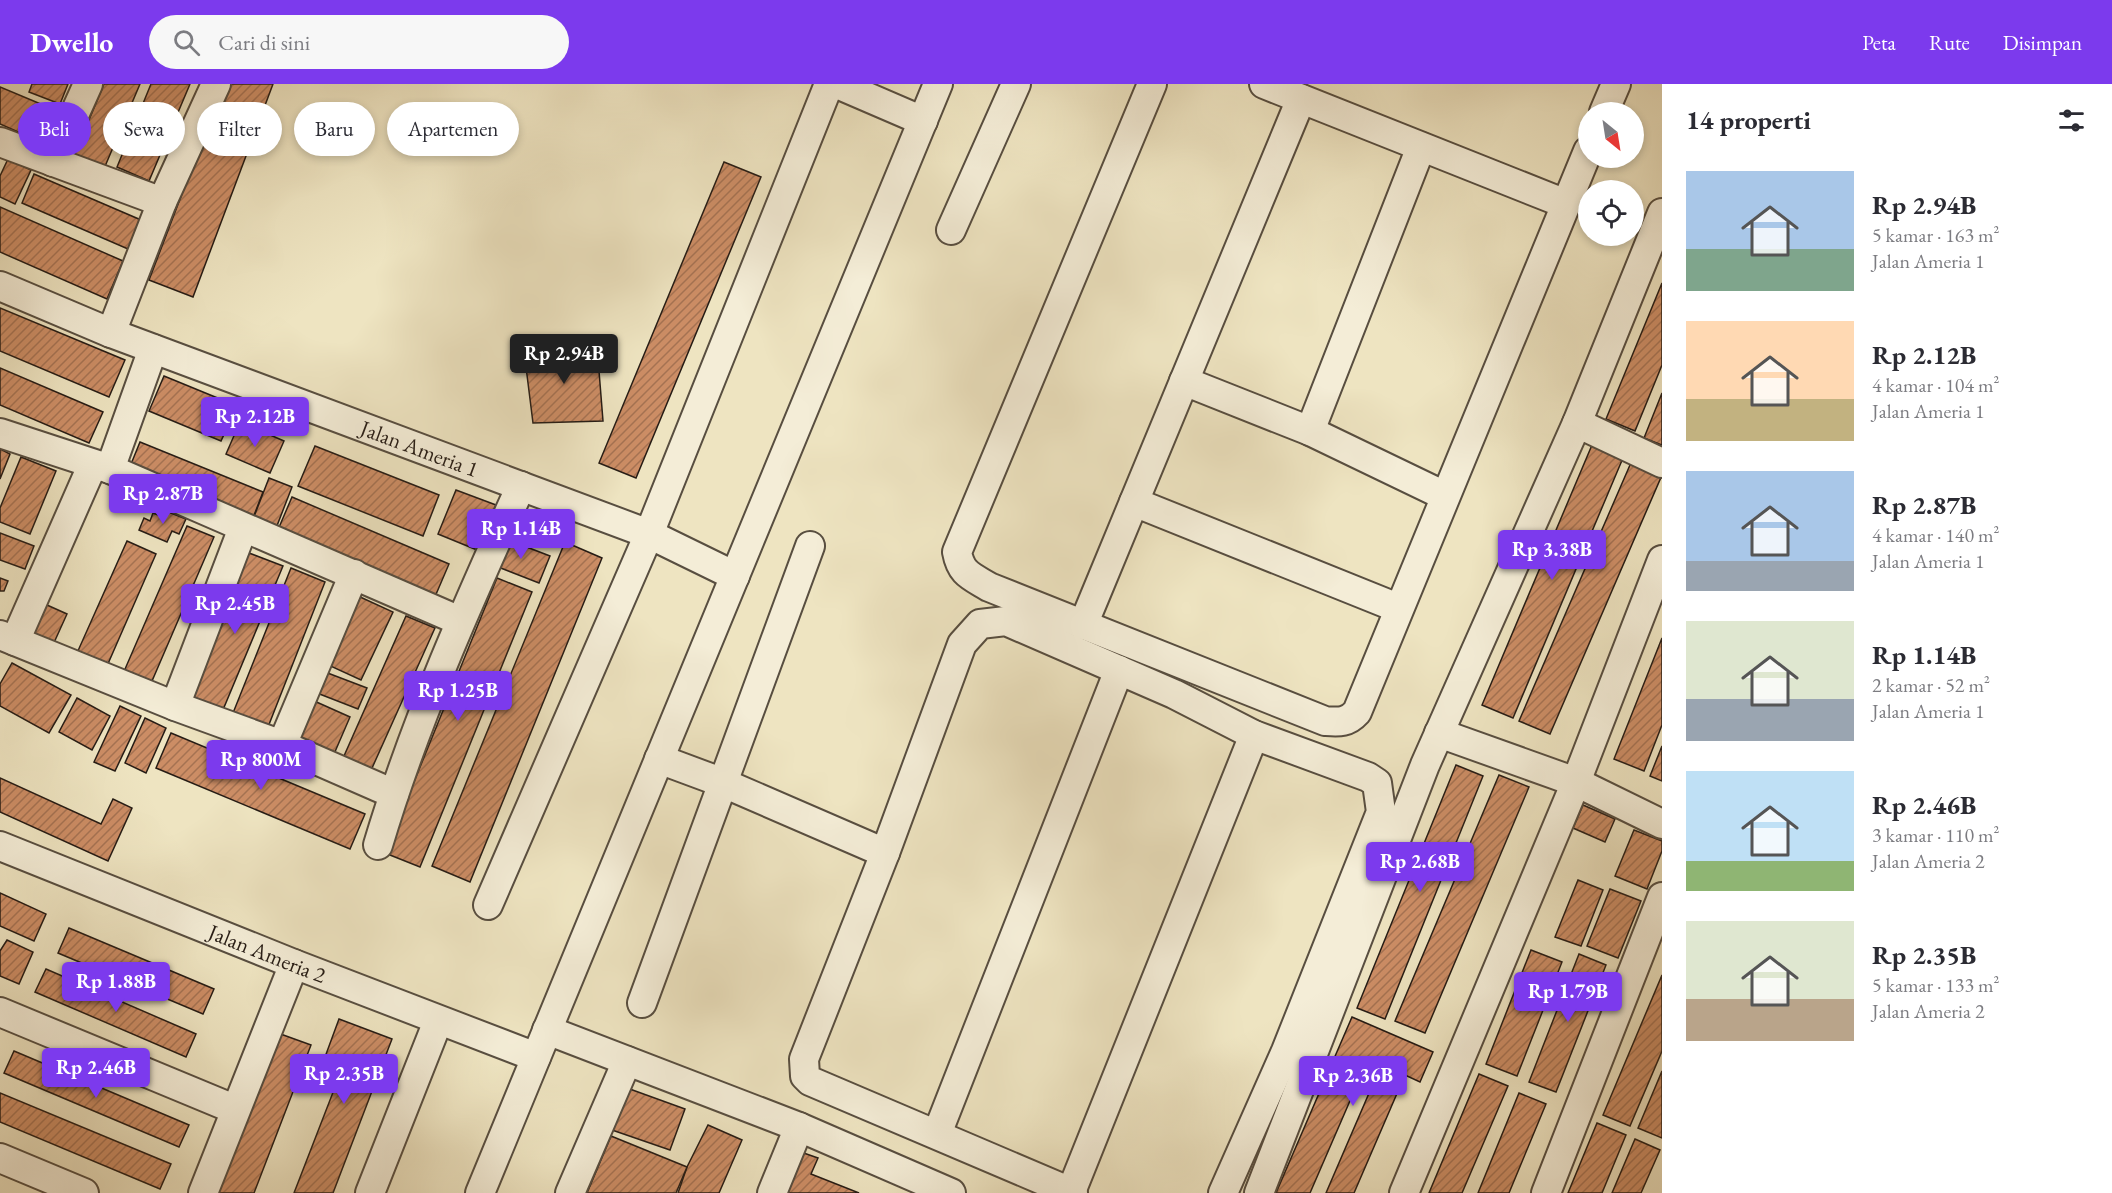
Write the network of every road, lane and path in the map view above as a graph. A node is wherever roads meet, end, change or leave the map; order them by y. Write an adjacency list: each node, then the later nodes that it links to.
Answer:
1 (88, 84): 15 (street)
2 (216, 84): 17 (street)
3 (830, 84): 34 (street)
4 (837, 84): 12 (street)
5 (939, 84): 12 (street)
6 (1016, 84): 20 (street)
7 (1152, 84): 41 (street)
8 (1264, 84): 10 (street)
9 (1616, 84): 11 (street)
10 (1301, 99): 14 (street); 24 (street)
11 (1608, 102)
12 (923, 121): 38 (street)
13 (0, 142): 15 (street)
14 (1421, 147): 18 (street); 26 (street)
15 (53, 162): 17 (street)
16 (1581, 168): 18 (street)
17 (162, 202): 22 (street)
18 (1566, 204): 31 (street)
19 (1662, 213): 25 (street)
20 (951, 230)
21 (0, 286): 22 (street, Jalan Ameria 1)
22 (111, 333): 23 (street, Jalan Ameria 1)
23 (153, 349): 29 (street); 30 (street, Jalan Ameria 1)
24 (1184, 381): 26 (street); 32 (street)
25 (1576, 423): 28 (street); 45 (street)
26 (1311, 431): 31 (street)
27 (0, 433): 29 (street)
28 (1662, 463)
29 (101, 467): 33 (street); 42 (street)
30 (521, 486): 34 (street, Jalan Ameria 1); 40 (street)
31 (1445, 496): 39 (street)
32 (1134, 502): 39 (street); 41 (street)
33 (243, 528): 37 (street); 44 (street)
34 (649, 534): 38 (street, Jalan Ameria 1); 57 (street)
35 (810, 546): 49 (street)
36 (1662, 560): 50 (street)
37 (354, 574): 40 (street); 47 (street)
38 (735, 576): 48 (street)
39 (1398, 608): 41 (street)
40 (460, 621): 51 (street)
41 (1083, 624)
42 (7, 638): 44 (street)
43 (1119, 670): 46 (street); 55 (street); 67 (street)
44 (175, 706): 47 (street)
45 (1438, 733): 50 (street); 78 (street)
46 (1254, 735): 76 (street); 77 (street)
47 (282, 745): 51 (street)
48 (659, 759): 49 (street); 62 (street)
49 (721, 782): 55 (street); 59 (street)
50 (1576, 782): 52 (street); 79 (street)
51 (394, 794): 53 (street)
52 (1662, 824)
53 (378, 845)
54 (0, 846): 58 (street, Jalan Ameria 2)
55 (885, 853): 67 (street)
56 (1662, 897): 80 (street)
57 (488, 905)
58 (294, 964): 61 (street, Jalan Ameria 2); 65 (street)
59 (642, 1003)
60 (0, 1012): 65 (street)
61 (438, 1021): 63 (street, Jalan Ameria 2); 71 (street)
62 (548, 1030): 63 (street); 64 (street)
63 (536, 1057): 72 (street)
64 (627, 1061): 66 (street); 73 (street)
65 (234, 1109): 70 (street)
66 (799, 1127): 74 (street); 75 (street)
67 (937, 1134): 76 (street)
68 (0, 1158): 69 (street)
69 (84, 1193)
70 (203, 1193)
71 (369, 1193)
72 (480, 1193)
73 (570, 1193)
74 (772, 1193)
75 (951, 1193)
76 (1072, 1193)
77 (1223, 1193)
78 (1260, 1193)
79 (1404, 1193)
80 (1546, 1193)

